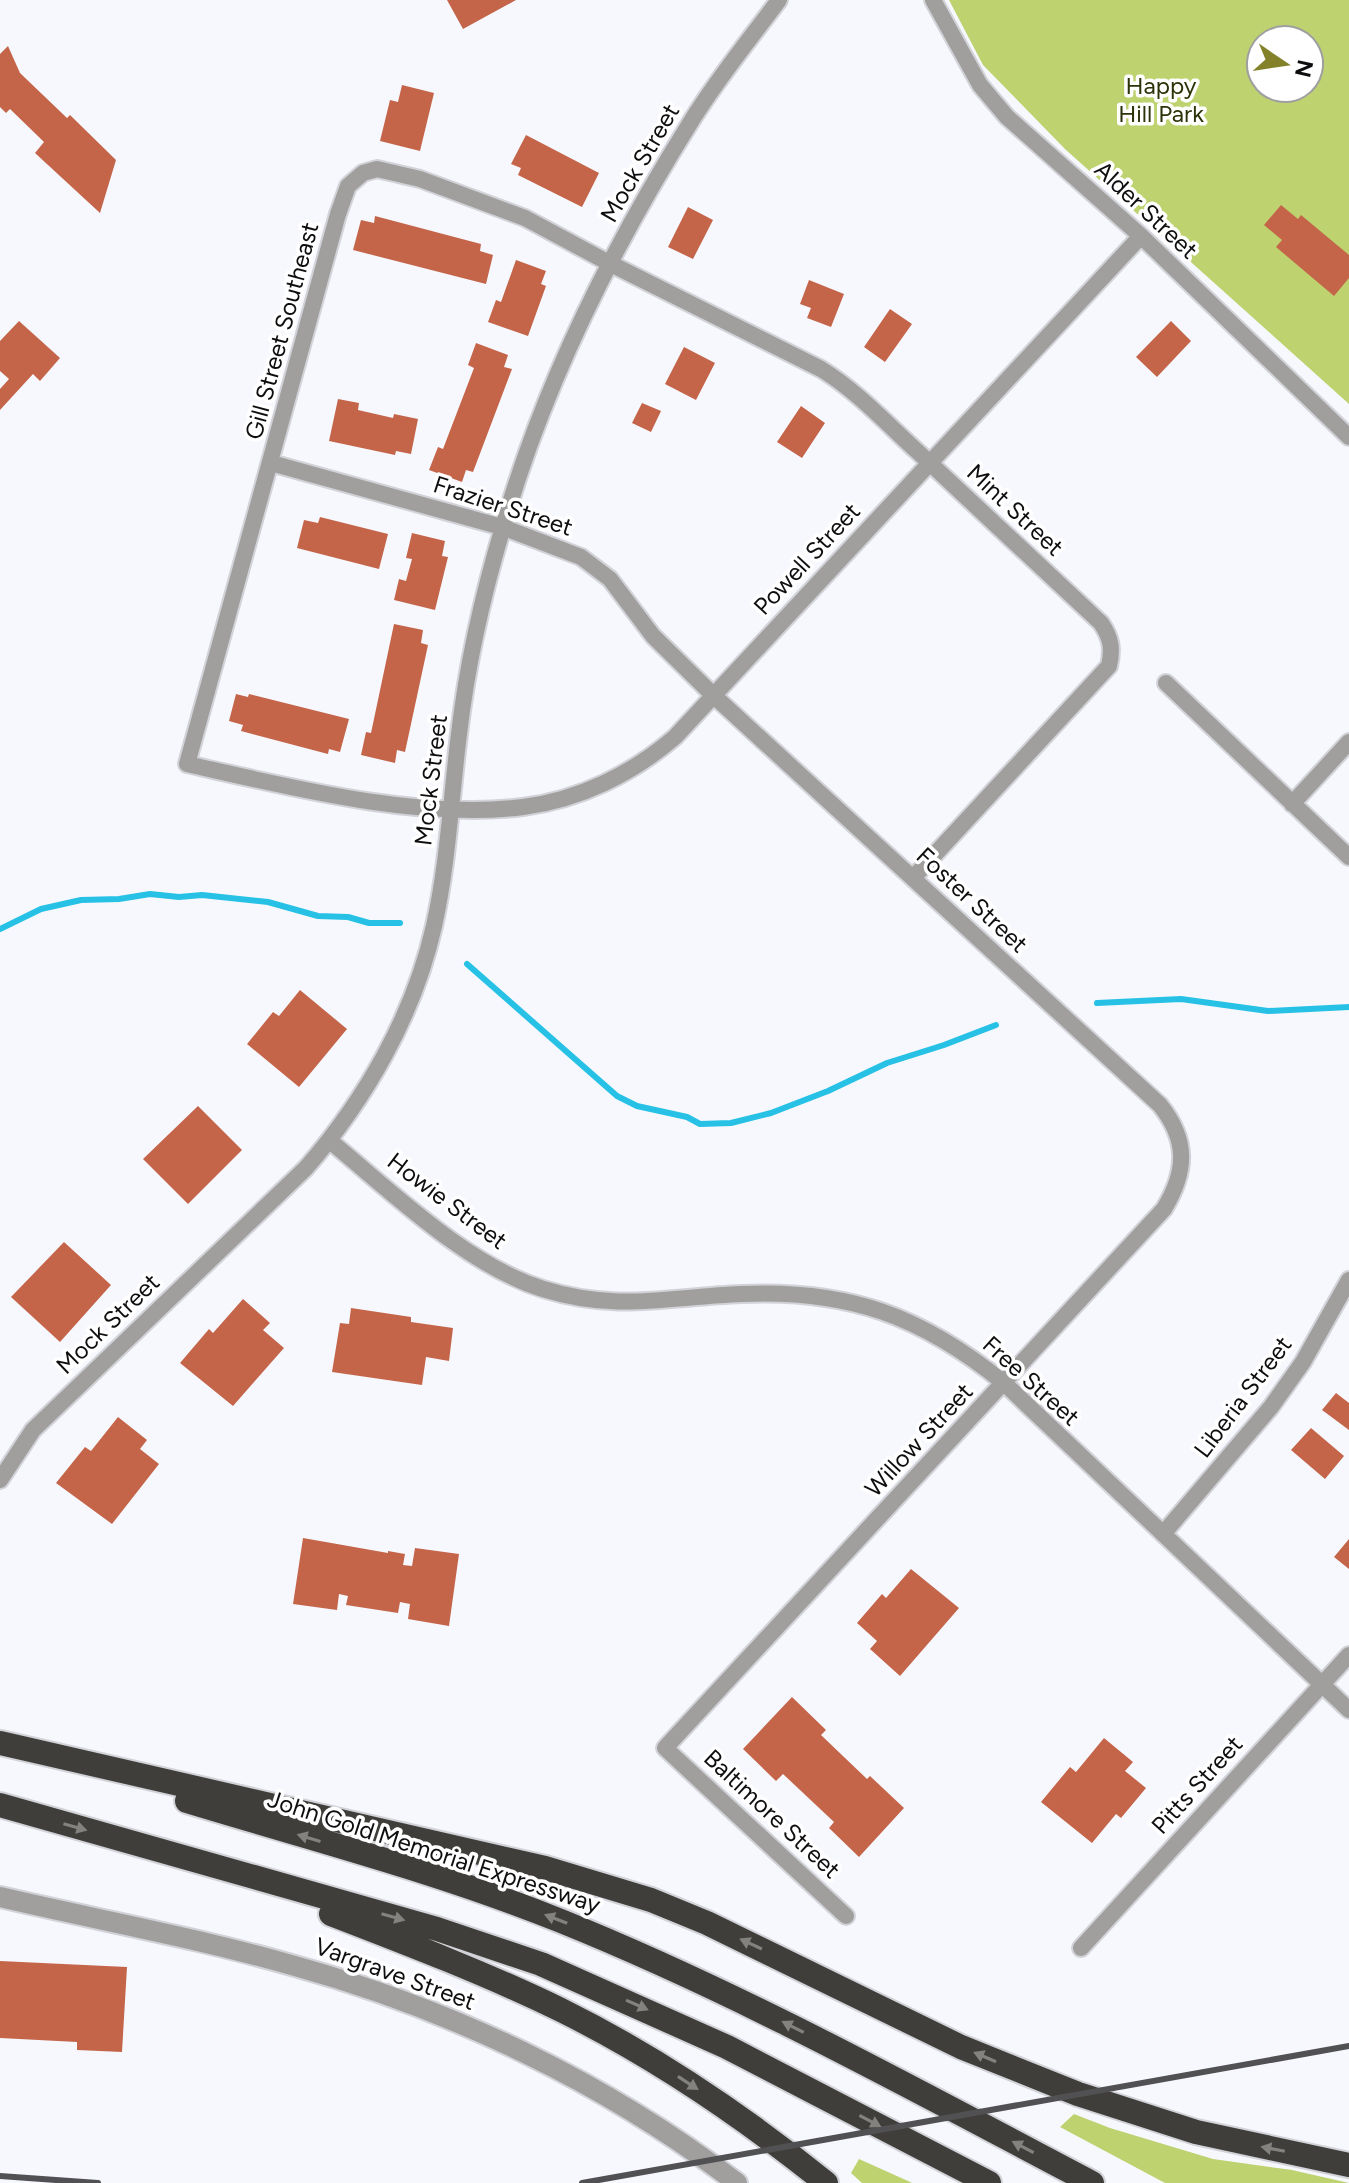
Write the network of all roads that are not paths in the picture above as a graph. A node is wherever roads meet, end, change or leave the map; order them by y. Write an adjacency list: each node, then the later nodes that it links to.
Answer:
1 (779, 0): 4 (street, Mock Street)
2 (933, 0): 3 (street, Alder Street)
3 (1141, 236): 5 (street, Alder Street); 6 (street, Powell Street)
4 (609, 263): 6 (street, Mint Street); 7 (street, Gill Street Southeast); 8 (street, Mock Street)
5 (1349, 437)
6 (929, 462): 10 (street, Powell Street); 16 (street, Mint Street)
7 (271, 463): 8 (street, Frazier Street); 12 (street, Gill Street Southeast)
8 (502, 527): 10 (street, Frazier Street); 14 (street, Mock Street)
9 (1166, 683): 13 (street)
10 (713, 695): 14 (street, Powell Street); 16 (street, Foster Street)
11 (1349, 742): 13 (street)
12 (187, 764): 14 (street, Powell Street)
13 (1292, 804): 15 (street)
14 (451, 809): 17 (street, Mock Street)
15 (1349, 857)
16 (913, 878): 18 (street, Foster Street)
17 (330, 1141): 20 (street, Howie Street); 22 (street, Mock Street)
18 (1181, 1151): 21 (street, Willow Street)
19 (1349, 1280): 23 (street, Liberia Street)
20 (542, 1289): 21 (street, Free Street)
21 (1004, 1383): 23 (street, Free Street); 28 (street, Willow Street)
22 (0, 1480)
23 (1163, 1534): 25 (street, Free Street)
24 (1349, 1655): 25 (street, Pitts Street)
25 (1321, 1685): 26 (street, Free Street); 33 (street, Pitts Street)
26 (1349, 1710)
27 (0, 1744): 34 (highway, one-way to 27); 38 (highway, John Gold Memorial Expressway, one-way to 27)
28 (665, 1748): 32 (street, Baltimore Street)
29 (0, 1805): 30 (highway, one-way to 30)
30 (210, 1866): 36 (highway, one-way to 36); 37 (highway, one-way to 37)
31 (0, 1897): 35 (street, Vargrave Street)
32 (846, 1916)
33 (1081, 1948)
34 (1349, 2165)
35 (737, 2183)
36 (826, 2183)
37 (989, 2183)
38 (1092, 2183)

